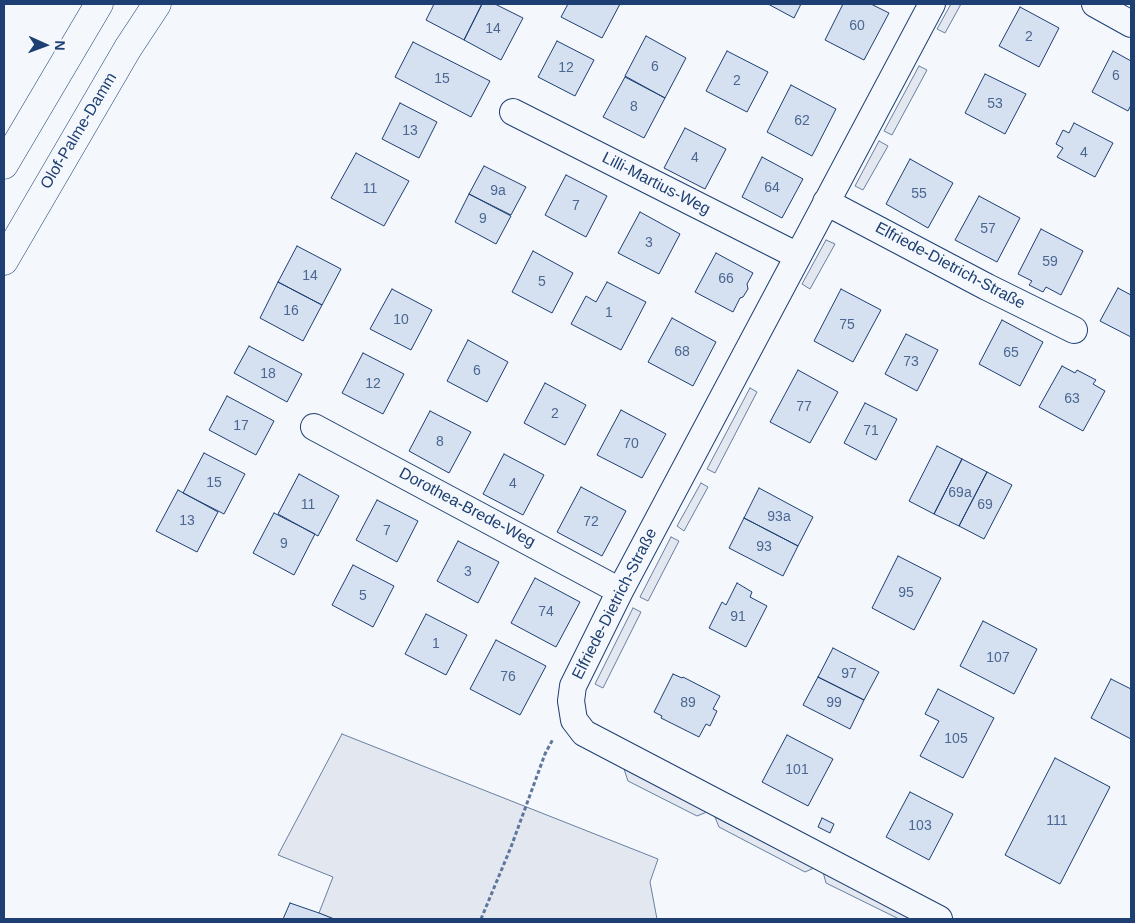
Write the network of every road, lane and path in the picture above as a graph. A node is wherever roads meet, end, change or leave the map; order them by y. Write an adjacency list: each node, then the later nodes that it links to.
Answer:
1 (99, 4): 7 (highway)
2 (157, 4): 10 (highway, Olof-Palme-Damm)
3 (932, 4): 8 (street, Elfriede-Dietrich-Straße)
4 (1095, 4): 5 (street)
5 (1131, 24)
6 (514, 112): 9 (street, Lilli-Martius-Weg)
7 (4, 165)
8 (826, 202): 9 (street, Elfriede-Dietrich-Straße); 11 (street, Elfriede-Dietrich-Straße)
9 (798, 256): 13 (street, Elfriede-Dietrich-Straße)
10 (4, 261)
11 (1074, 330)
12 (314, 427): 13 (street, Dorothea-Brede-Weg)
13 (620, 591): 14 (street, Elfriede-Dietrich-Straße)
14 (574, 720): 15 (path); 16 (street)
15 (481, 919)
16 (939, 919)

